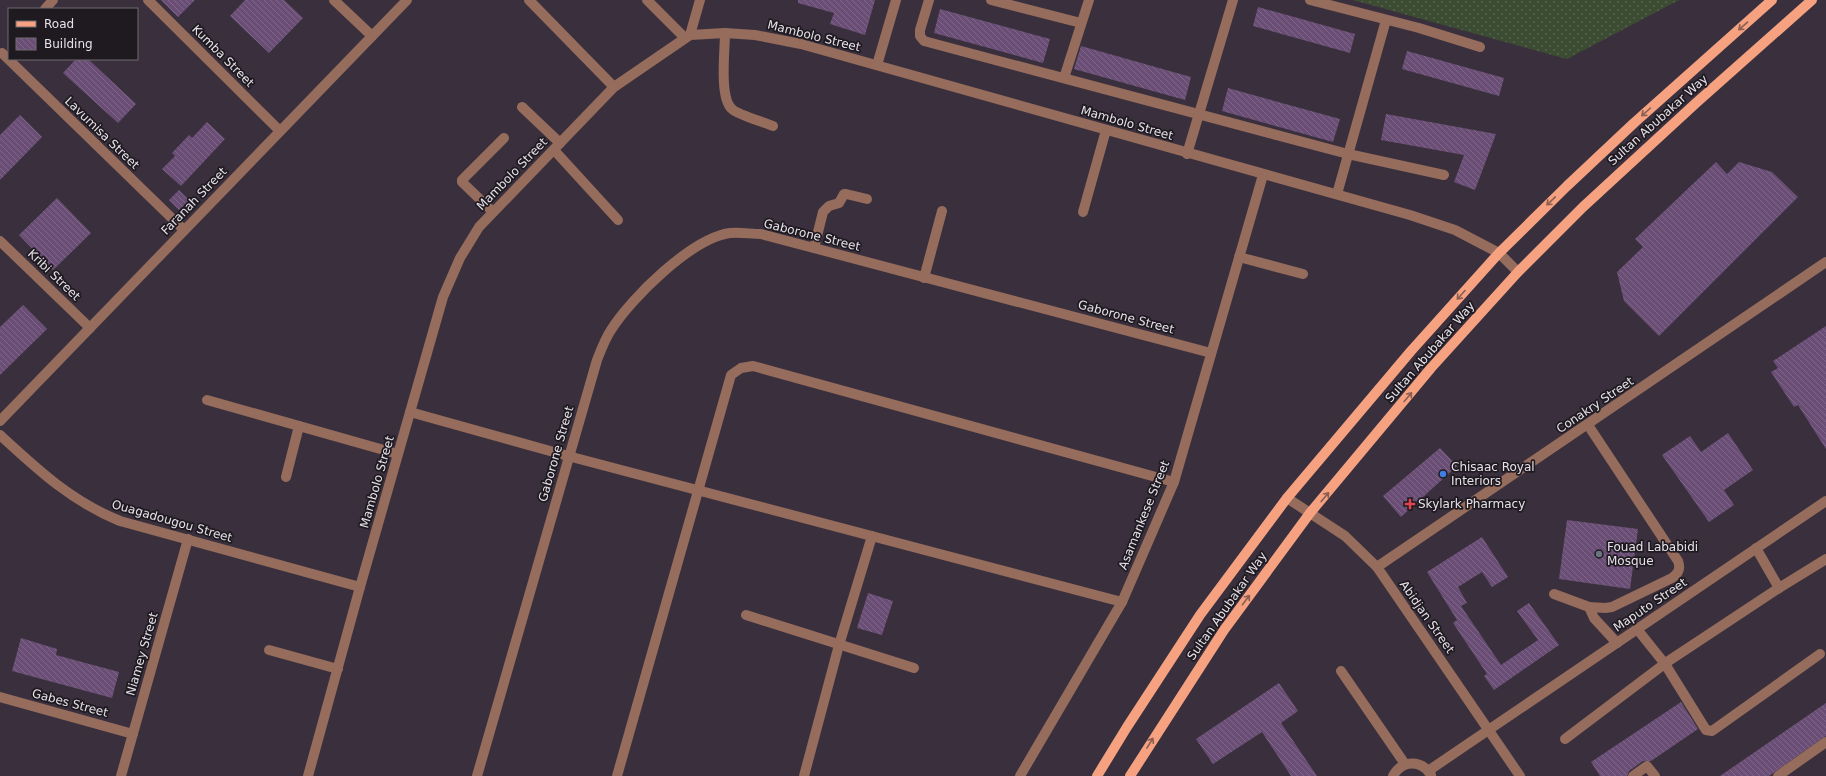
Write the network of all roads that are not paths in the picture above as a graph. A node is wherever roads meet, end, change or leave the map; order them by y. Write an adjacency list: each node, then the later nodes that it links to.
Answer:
1 (53, 0): 16 (street)
2 (148, 0): 31 (street, Kumba Street)
3 (334, 0): 20 (street)
4 (407, 0): 20 (street, Faranah Street)
5 (529, 0): 26 (street)
6 (647, 0): 21 (street)
7 (700, 0): 21 (street)
8 (896, 0): 24 (street)
9 (929, 0): 25 (street)
10 (991, 0): 18 (street)
11 (1089, 0): 18 (street)
12 (1233, 0): 28 (street)
13 (1310, 0): 17 (street)
14 (1772, 0): 47 (main road, Sultan Abubakar Way, one-way to 47)
15 (1812, 0): 50 (main road, Sultan Abubakar Way)
16 (45, 8)
17 (1386, 20): 22 (street); 35 (street)
18 (1081, 23): 25 (street)
19 (725, 34): 21 (street, Mambolo Street); 24 (street, Mambolo Street); 29 (street)
20 (372, 36): 31 (street, Faranah Street)
21 (687, 37): 26 (street, Mambolo Street)
22 (1480, 46)
23 (12, 60): 44 (street, Lavumisa Street)
24 (877, 66): 30 (street, Mambolo Street)
25 (1064, 78): 28 (street)
26 (614, 87): 33 (street, Mambolo Street)
27 (522, 107): 33 (street)
28 (1199, 114): 34 (street); 35 (street)
29 (773, 126)
30 (1106, 130): 34 (street, Mambolo Street); 42 (street)
31 (280, 131): 44 (street, Faranah Street)
32 (504, 138): 41 (street)
33 (557, 146): 41 (street, Mambolo Street); 43 (street)
34 (1187, 154): 36 (street, Mambolo Street)
35 (1348, 154): 37 (street); 38 (street)
36 (1263, 175): 38 (street, Mambolo Street); 48 (street, Asamankese Street)
37 (1444, 175)
38 (1337, 194): 47 (street, Mambolo Street)
39 (867, 199): 46 (street)
40 (942, 211): 52 (street)
41 (494, 212): 56 (street, Mambolo Street)
42 (1083, 212)
43 (618, 220)
44 (184, 230): 53 (street, Faranah Street)
45 (0, 241): 53 (street, Kribi Street)
46 (814, 248): 52 (street, Gaborone Street); 62 (street, Gaborone Street)
47 (1499, 253): 50 (street, Mambolo Street); 66 (main road, Sultan Abubakar Way, one-way to 66)
48 (1239, 257): 51 (street); 54 (street, Asamankese Street)
49 (1826, 262): 58 (street, Conakry Street)
50 (1518, 272): 68 (main road, Sultan Abubakar Way, one-way to 50)
51 (1303, 274)
52 (924, 278): 54 (street, Gaborone Street)
53 (90, 328): 57 (street, Faranah Street)
54 (1211, 353): 64 (street, Asamankese Street)
55 (206, 400): 59 (street)
56 (410, 412): 61 (street, Mambolo Street); 62 (street)
57 (0, 421)
58 (1588, 425): 73 (street, Conakry Street); 78 (street)
59 (299, 426): 61 (street); 63 (street)
60 (1, 439): 70 (street, Ouagadougou Street)
61 (398, 454): 74 (street, Mambolo Street)
62 (568, 456): 65 (street); 98 (street, Gaborone Street)
63 (286, 477)
64 (1174, 482): 65 (street); 77 (street, Asamankese Street)
65 (697, 490): 69 (street); 99 (street)
66 (1287, 498): 68 (street, Abidjan Street); 102 (main road, Sultan Abubakar Way)
67 (1826, 501): 71 (street, Maputo Street)
68 (1310, 513): 73 (street, Abidjan Street); 103 (main road, Sultan Abubakar Way, one-way to 68)
69 (872, 536): 77 (street); 82 (street)
70 (188, 539): 74 (street, Ouagadougou Street); 91 (street, Niamey Street)
71 (1756, 548): 75 (street); 80 (street, Maputo Street)
72 (1826, 559): 75 (street)
73 (1377, 567): 90 (street, Abidjan Street)
74 (360, 587): 87 (street, Mambolo Street)
75 (1779, 588): 85 (street)
76 (1554, 594): 78 (street)
77 (1122, 602): 101 (street, Asamankese Street)
78 (1589, 607): 81 (street)
79 (746, 615): 82 (street)
80 (1637, 629): 81 (street, Maputo Street); 85 (street)
81 (1617, 643): 90 (street, Maputo Street)
82 (839, 645): 86 (street); 100 (street)
83 (269, 650): 87 (street)
84 (1820, 654): 85 (street)
85 (1665, 664): 92 (street)
86 (914, 668)
87 (338, 669): 97 (street, Mambolo Street)
88 (1342, 671): 94 (street)
89 (0, 697): 91 (street, Gabes Street)
90 (1490, 730): 95 (street, Maputo Street); 105 (street, Abidjan Street)
91 (133, 734): 96 (street, Niamey Street)
92 (1565, 739)
93 (1826, 742): 108 (street)
94 (1405, 764): 95 (street); 104 (street)
95 (1430, 773)
96 (121, 776)
97 (308, 776)
98 (477, 776)
99 (617, 776)
100 (804, 776)
101 (1020, 776)
102 (1097, 776)
103 (1130, 776)
104 (1393, 776)
105 (1520, 776)
106 (1633, 776): 107 (street)
107 (1655, 776)
108 (1778, 776)

